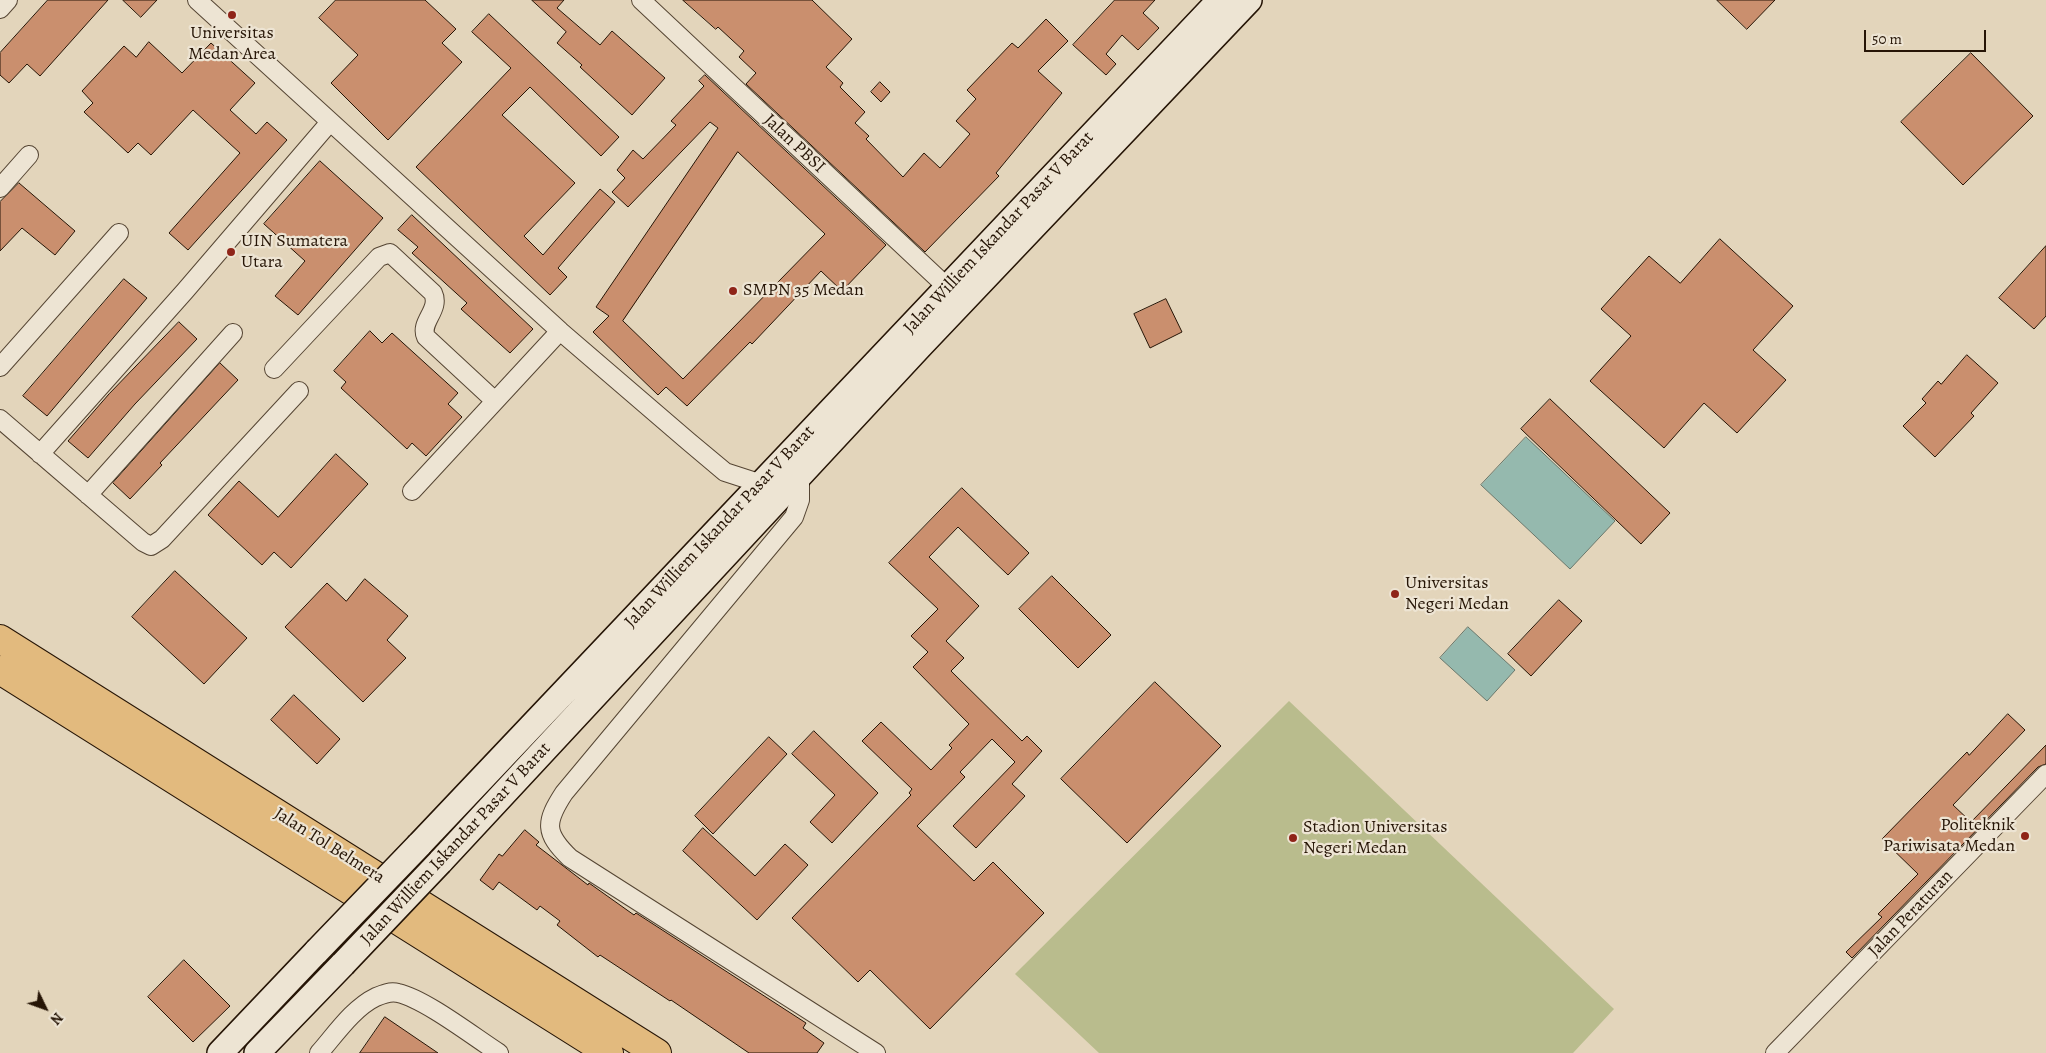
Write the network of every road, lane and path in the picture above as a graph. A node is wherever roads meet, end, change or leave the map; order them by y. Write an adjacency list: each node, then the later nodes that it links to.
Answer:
1 (8, 0): 6 (street)
2 (197, 0): 8 (street)
3 (641, 0): 12 (street, Jalan PBSI)
4 (1220, 0): 7 (street, Jalan Williem Iskandar Pasar V Barat)
5 (1249, 0): 7 (street, Jalan Williem Iskandar Pasar V Barat)
6 (0, 9)
7 (1134, 105): 12 (street, Jalan Williem Iskandar Pasar V Barat); 21 (street, Jalan Williem Iskandar Pasar V Barat)
8 (330, 122): 13 (street); 20 (street)
9 (29, 154): 10 (street)
10 (0, 188)
11 (119, 233): 15 (street)
12 (948, 287): 22 (street, Jalan Williem Iskandar Pasar V Barat)
13 (560, 330): 18 (street); 22 (street)
14 (233, 333): 24 (street)
15 (0, 367)
16 (274, 369): 18 (street)
17 (299, 391): 24 (street)
18 (495, 402): 23 (street)
19 (0, 420): 20 (street)
20 (40, 454): 24 (street)
21 (800, 474): 29 (street, Jalan Williem Iskandar Pasar V Barat, bridge); 34 (street)
22 (762, 484): 28 (street, Jalan Williem Iskandar Pasar V Barat, bridge)
23 (412, 491)
24 (88, 495)
25 (0, 639): 33 (highway, Jalan Tol Belmera)
26 (0, 670): 32 (highway, Jalan Tol Belmera)
27 (2046, 774): 35 (street, Jalan Peraturan)
28 (220, 1053)
29 (257, 1053)
30 (319, 1053): 31 (street)
31 (499, 1053)
32 (609, 1053)
33 (658, 1053)
34 (876, 1053)
35 (1775, 1053)

